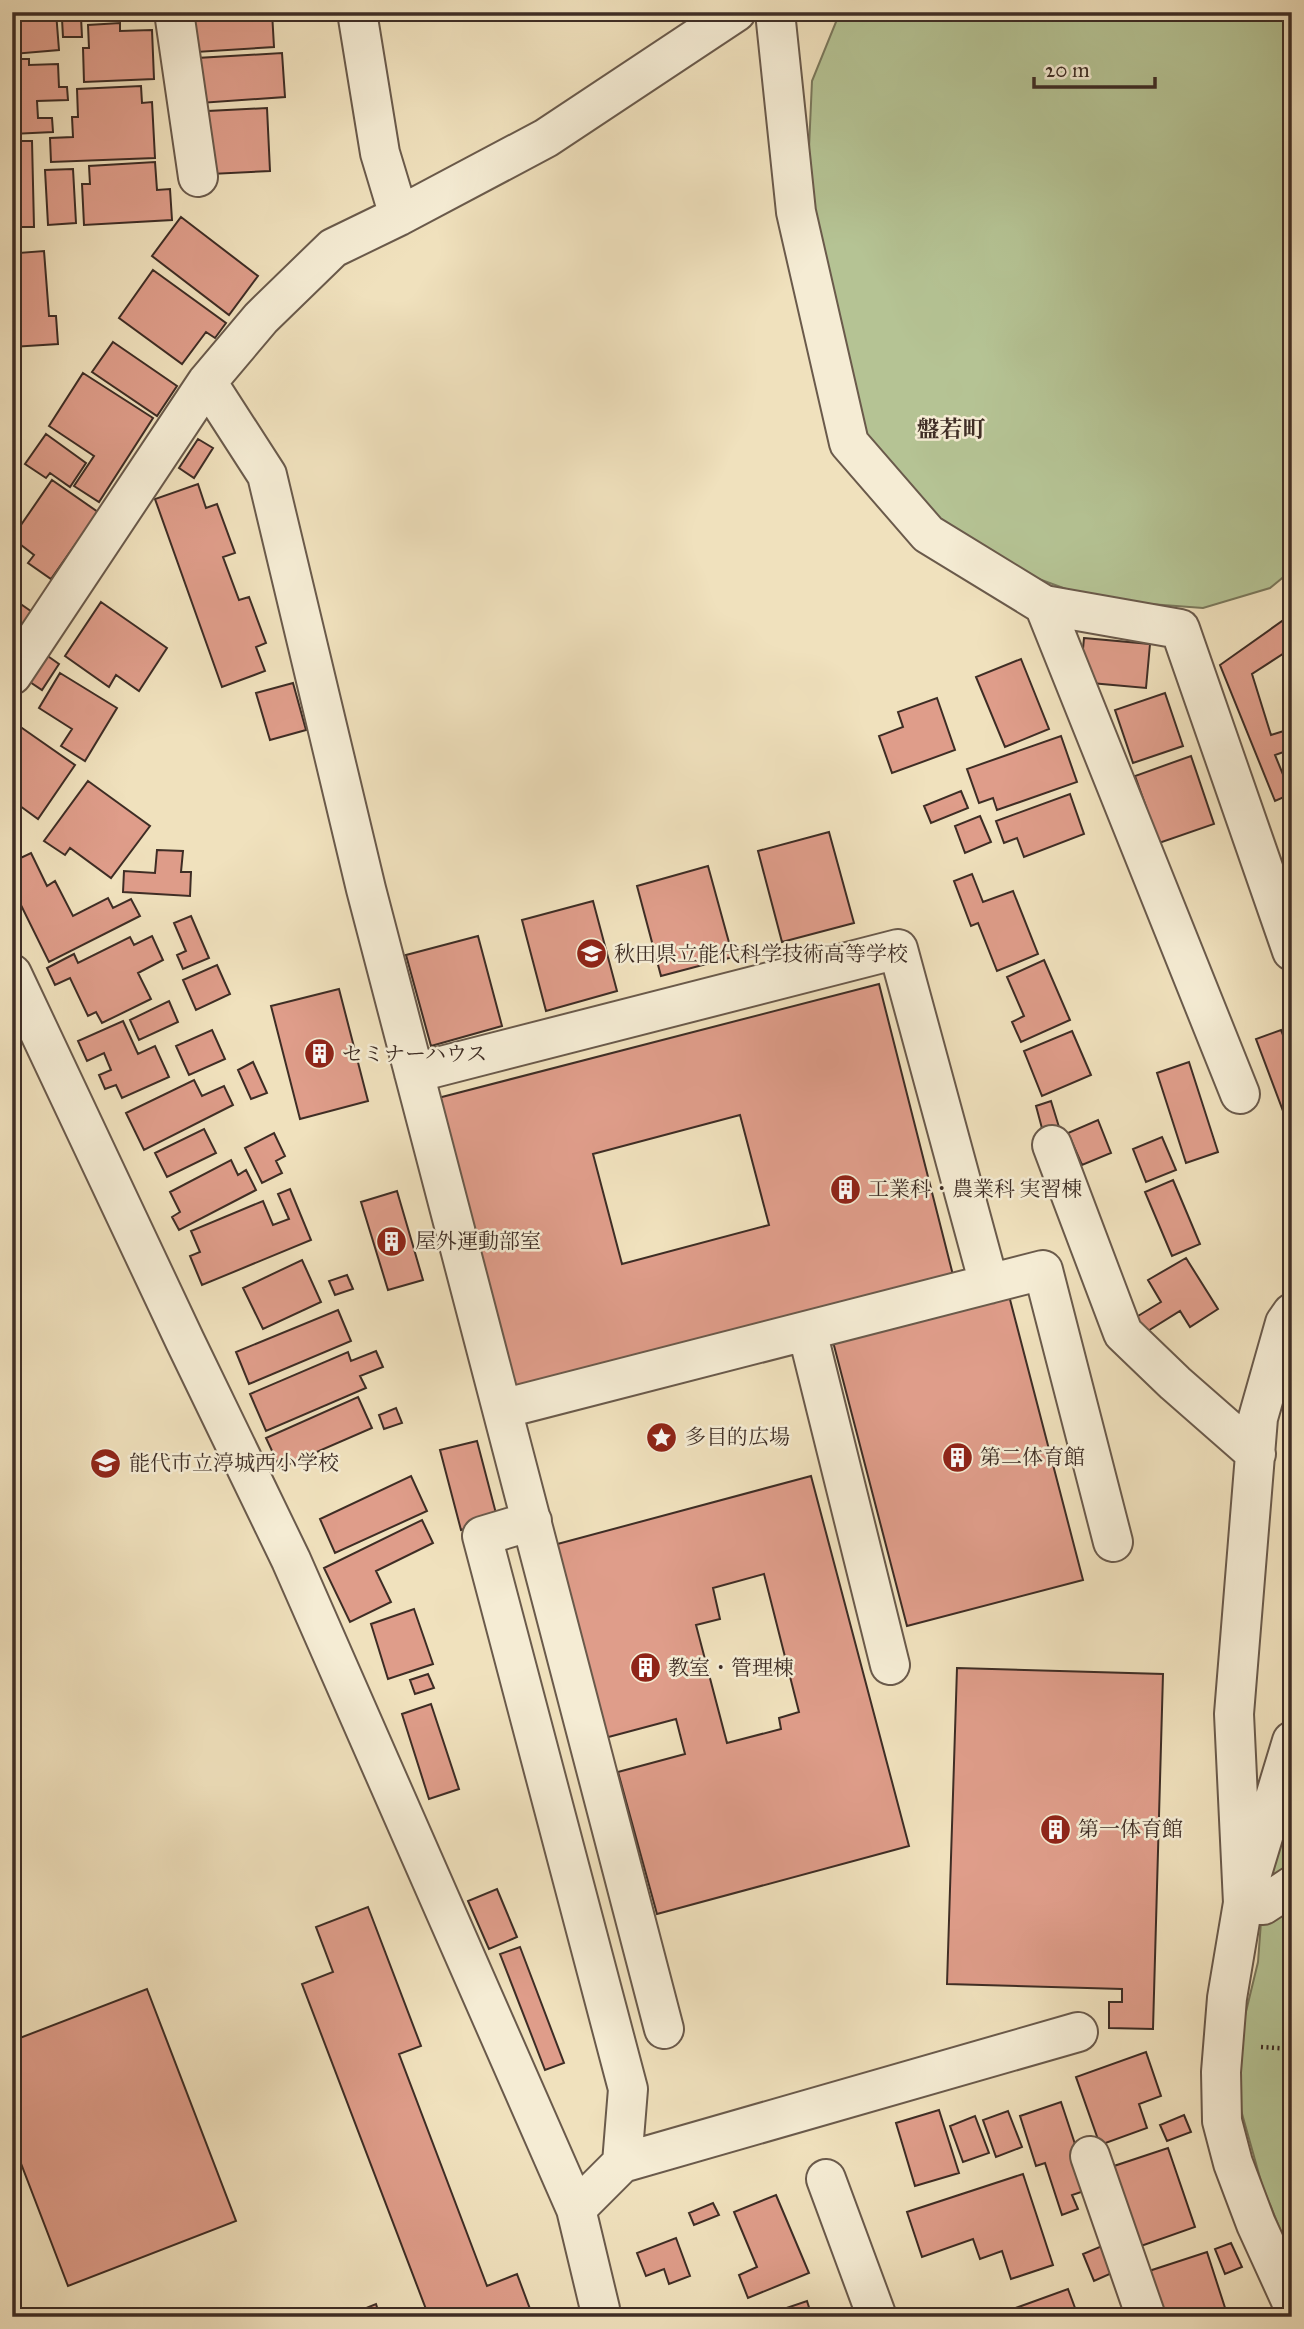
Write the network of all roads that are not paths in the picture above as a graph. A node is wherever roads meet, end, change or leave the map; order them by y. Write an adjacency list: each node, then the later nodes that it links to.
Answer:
1 (174, 12): 5 (street)
2 (357, 12): 6 (street)
3 (736, 12): 6 (street)
4 (775, 12): 8 (street)
5 (198, 177)
6 (399, 216): 7 (street)
7 (207, 382): 9 (street); 12 (street)
8 (1044, 605): 10 (street); 13 (street)
9 (12, 674)
10 (1292, 951)
11 (12, 974): 31 (street)
12 (414, 1073): 15 (street); 18 (street)
13 (1240, 1094)
14 (1052, 1145): 19 (street)
15 (989, 1284): 17 (street); 21 (street)
16 (1292, 1313): 19 (street)
17 (807, 1331): 18 (street); 22 (street)
18 (502, 1409): 20 (street)
19 (1256, 1454): 25 (street)
20 (532, 1521): 26 (street); 29 (street)
21 (1113, 1542)
22 (890, 1665)
23 (1292, 1741): 25 (street)
24 (1292, 1886): 25 (street)
25 (1243, 1903): 32 (street)
26 (664, 2029)
27 (1078, 2032): 29 (street)
28 (1090, 2156): 35 (street)
29 (622, 2164): 31 (street)
30 (826, 2179): 34 (street)
31 (576, 2209): 33 (street)
32 (1292, 2303)
33 (600, 2317)
34 (877, 2317)
35 (1146, 2317)

